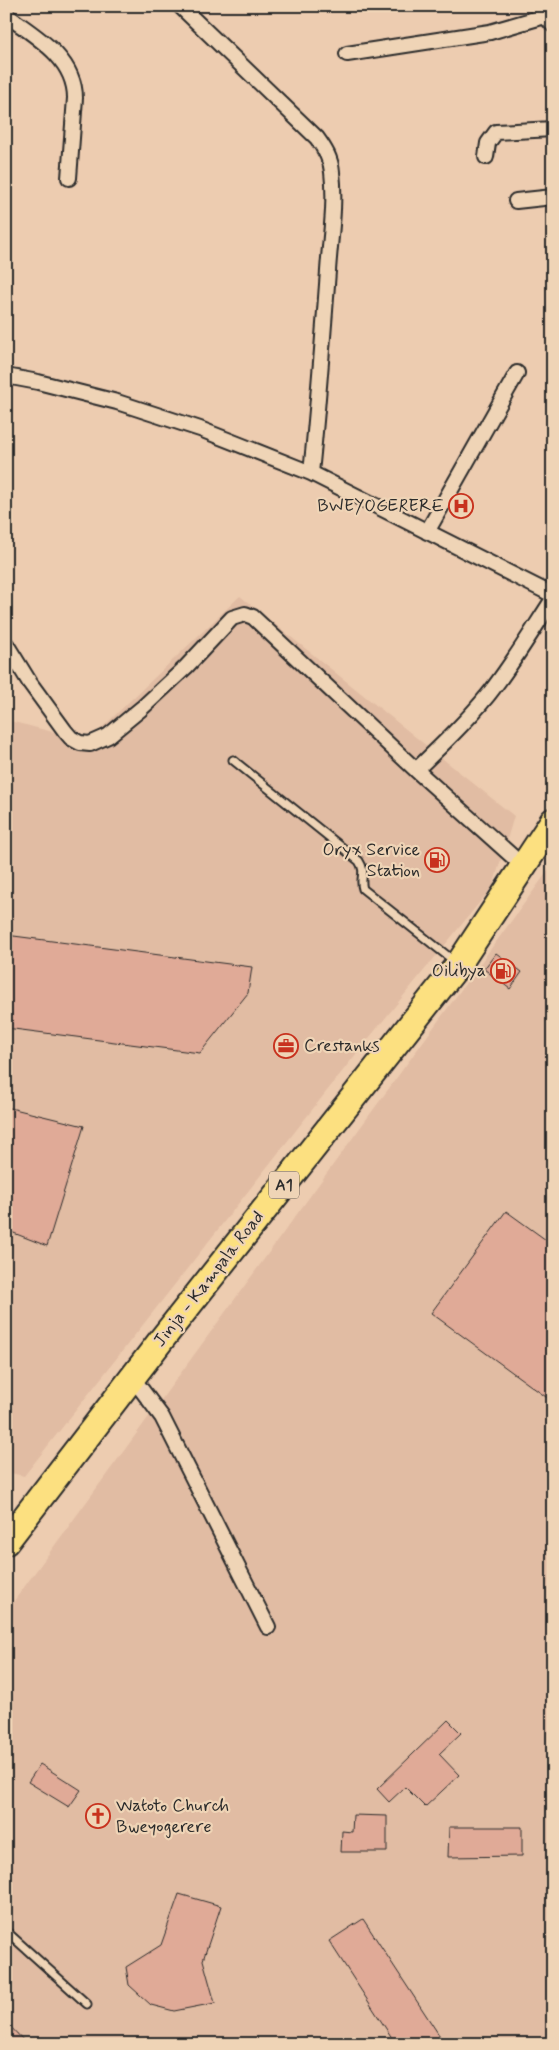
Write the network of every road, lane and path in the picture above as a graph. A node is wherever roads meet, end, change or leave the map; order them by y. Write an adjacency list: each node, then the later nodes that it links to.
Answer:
1 (180, 6): 12 (street)
2 (6, 15): 7 (street)
3 (545, 16): 4 (street)
4 (347, 54)
5 (553, 129): 6 (street)
6 (486, 158)
7 (69, 178)
8 (553, 197): 9 (street)
9 (516, 201)
10 (517, 373): 13 (street)
11 (6, 376): 12 (street)
12 (311, 473): 13 (street)
13 (427, 532): 14 (street)
14 (553, 595)
15 (553, 599): 18 (street)
16 (6, 644): 18 (street)
17 (233, 760): 21 (lane)
18 (416, 770): 20 (street)
19 (553, 821): 20 (highway, Jinja - Kampala Road / A1)
20 (523, 866): 21 (highway, Jinja - Kampala Road / A1)
21 (458, 965): 22 (highway, Jinja - Kampala Road / A1)
22 (132, 1377): 23 (highway, Jinja - Kampala Road / A1); 24 (street)
23 (6, 1542)
24 (268, 1627)
25 (6, 1931): 26 (lane)
26 (87, 2004)

